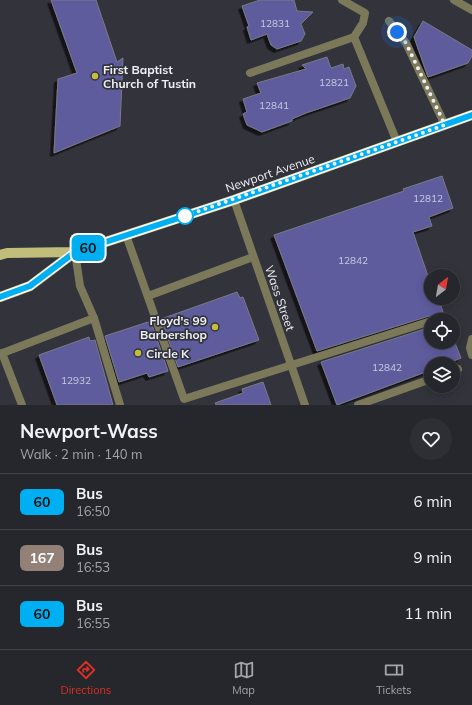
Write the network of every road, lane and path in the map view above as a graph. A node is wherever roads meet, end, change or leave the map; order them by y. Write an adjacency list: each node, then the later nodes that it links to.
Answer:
1 (342, 0): 5 (street)
2 (454, 0): 3 (street)
3 (472, 10)
4 (389, 21): 8 (street)
5 (354, 37): 6 (street); 9 (street)
6 (250, 73)
7 (472, 115): 8 (main road, Newport Avenue)
8 (445, 125): 9 (main road, Newport Avenue)
9 (397, 142): 10 (main road, Newport Avenue)
10 (234, 200): 11 (main road, Newport Avenue); 14 (street, Wass Street)
11 (126, 235): 12 (main road, Newport Avenue); 15 (street)
12 (75, 252): 13 (main road, Newport Avenue); 16 (main road, Newport Avenue); 17 (street)
13 (0, 255)
14 (253, 257): 15 (street); 22 (street, Wass Street)
15 (148, 296): 22 (street)
16 (0, 297)
17 (94, 318): 20 (street); 25 (street)
18 (424, 323): 22 (street)
19 (472, 339): 21 (street)
20 (1, 354): 24 (street)
21 (472, 355)
22 (291, 365): 26 (street, Wass Street)
23 (424, 381): 27 (street)
24 (22, 405)
25 (120, 405)
26 (305, 405)
27 (358, 405)

